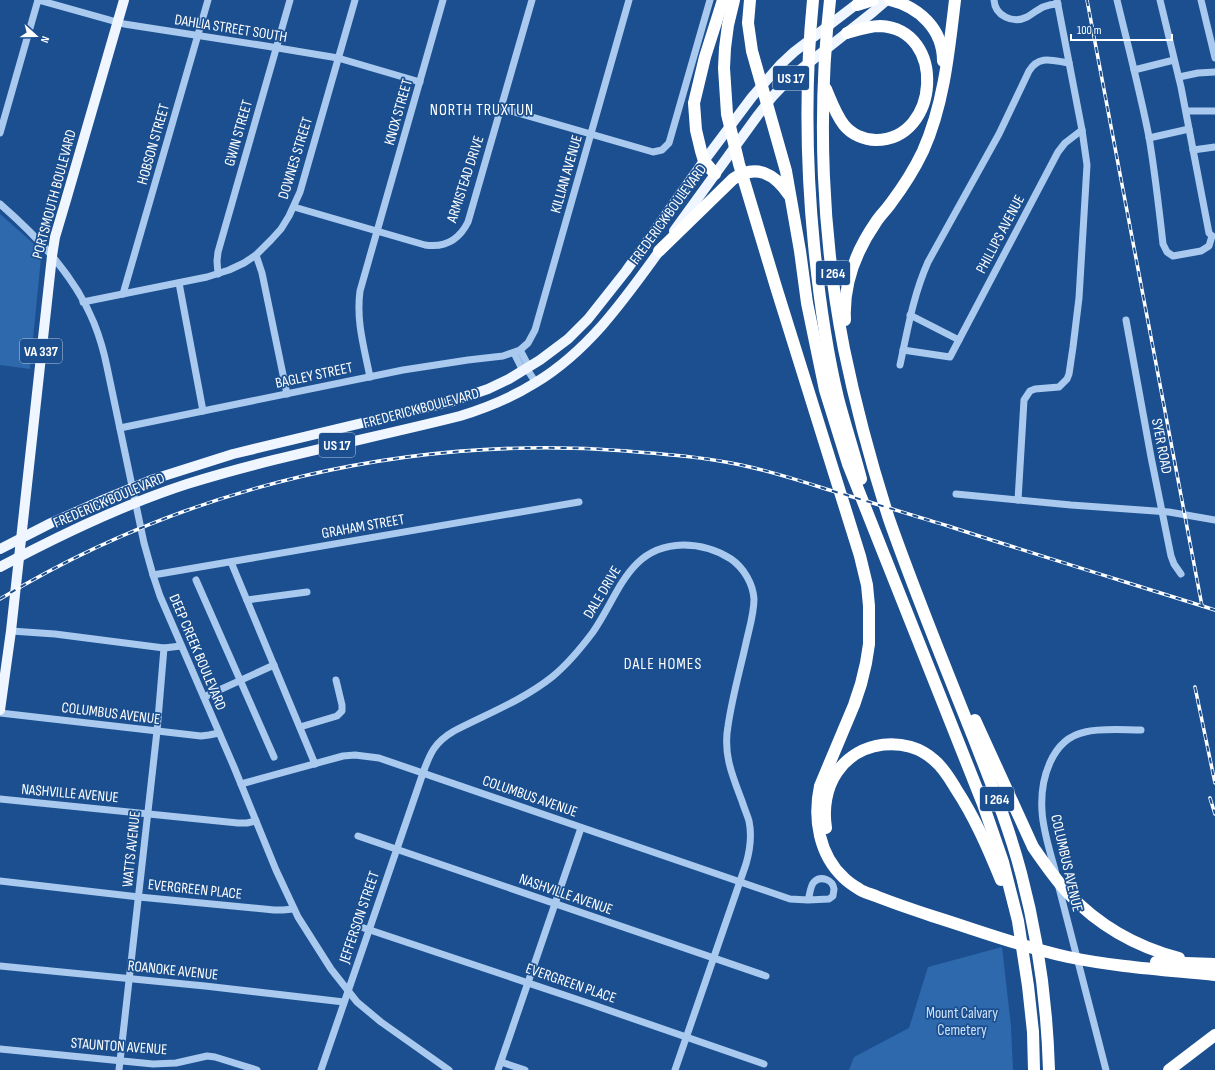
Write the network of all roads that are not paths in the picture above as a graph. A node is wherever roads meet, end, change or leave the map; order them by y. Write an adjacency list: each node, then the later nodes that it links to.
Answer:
1 (38, 0): 24 (street, DAHLIA STREET SOUTH); 43 (street)
2 (124, 0): 24 (main road, PORTSMOUTH BOULEVARD / VA 337)
3 (208, 0): 26 (street, HOBSON STREET)
4 (290, 0): 27 (street, GWIN STREET)
5 (355, 0): 28 (street, DOWNES STREET)
6 (443, 0): 35 (street, KNOX STREET)
7 (532, 0): 38 (street, ARMISTEAD DRIVE)
8 (629, 0): 44 (street, KILLIAN AVENUE)
9 (710, 0): 44 (street)
10 (723, 0): 48 (highway)
11 (734, 0): 118 (highway)
12 (750, 0): 50 (highway)
13 (813, 0): 75 (highway, I 264)
14 (873, 0): 22 (highway)
15 (888, 0): 25 (main road, FREDERICK BOULEVARD / US 17); 37 (highway)
16 (955, 0): 37 (highway)
17 (994, 0): 23 (street)
18 (1117, 0): 32 (street)
19 (1160, 0): 30 (street)
20 (1202, 0): 29 (street)
21 (830, 2): 36 (highway, I 264)
22 (860, 2): 48 (main road, FREDERICK BOULEVARD / US 17)
23 (1058, 2): 31 (street)
24 (117, 23): 26 (street, DAHLIA STREET SOUTH); 57 (main road, PORTSMOUTH BOULEVARD / VA 337)
25 (847, 33): 36 (highway); 49 (main road, FREDERICK BOULEVARD / US 17)
26 (198, 36): 27 (street, DAHLIA STREET SOUTH); 60 (street, HOBSON STREET)
27 (276, 47): 28 (street, DAHLIA STREET SOUTH); 58 (street, GWIN STREET)
28 (338, 58): 35 (street, DAHLIA STREET SOUTH); 52 (street, DOWNES STREET)
29 (1215, 58)
30 (1174, 60): 32 (street); 34 (street)
31 (1070, 63): 42 (street); 62 (street)
32 (1134, 70): 45 (street)
33 (1215, 70): 34 (street)
34 (1179, 77): 39 (street)
35 (420, 82): 53 (street, KNOX STREET)
36 (824, 85): 74 (highway, I 264)
37 (942, 90): 74 (highway)
38 (500, 108): 44 (street); 53 (street, ARMISTEAD DRIVE)
39 (1186, 111): 40 (street); 41 (street)
40 (1215, 111)
41 (1189, 129): 45 (street); 47 (street)
42 (1082, 130): 64 (street, PHILLIPS AVENUE); 78 (street)
43 (0, 133)
44 (591, 134): 66 (street, KILLIAN AVENUE)
45 (1149, 138): 54 (street)
46 (1215, 147): 47 (street)
47 (1193, 150): 54 (street)
48 (704, 161): 49 (highway); 68 (main road, FREDERICK BOULEVARD / US 17)
49 (715, 174): 55 (main road, FREDERICK BOULEVARD / US 17)
50 (791, 199): 55 (highway); 75 (highway)
51 (0, 204): 57 (street, DEEP CREEK BOULEVARD)
52 (294, 206): 53 (street, ARMISTEAD DRIVE); 56 (street, DOWNES STREET)
53 (377, 231): 69 (street)
54 (1213, 237)
55 (659, 251): 70 (main road, FREDERICK BOULEVARD / US 17)
56 (256, 255): 58 (street, DOWNES STREET); 71 (street)
57 (52, 256): 61 (street, DEEP CREEK BOULEVARD); 83 (main road, PORTSMOUTH BOULEVARD / VA 337)
58 (218, 274): 59 (street, DOWNES STREET)
59 (179, 283): 60 (street, DOWNES STREET); 72 (street)
60 (123, 294): 61 (street, DOWNES STREET)
61 (84, 302): 73 (street, DEEP CREEK BOULEVARD)
62 (910, 315): 64 (street); 65 (street)
63 (1126, 320): 81 (street, SYER ROAD)
64 (959, 340): 65 (street, PHILLIPS AVENUE)
65 (903, 350): 67 (street)
66 (517, 352): 68 (street); 69 (street, BAGLEY STREET)
67 (900, 365)
68 (526, 369): 70 (street); 76 (main road, FREDERICK BOULEVARD / US 17)
69 (370, 376): 71 (street, BAGLEY STREET)
70 (536, 383): 80 (main road, FREDERICK BOULEVARD / US 17)
71 (287, 394): 72 (street, BAGLEY STREET)
72 (204, 411): 73 (street, BAGLEY STREET)
73 (120, 428): 76 (street, DEEP CREEK BOULEVARD)
74 (871, 458): 84 (highway, I 264)
75 (852, 463): 123 (highway, I 264)
76 (133, 488): 80 (street, DEEP CREEK BOULEVARD); 83 (main road, FREDERICK BOULEVARD / US 17)
77 (956, 494): 78 (street)
78 (1018, 500): 81 (street)
79 (579, 502): 87 (street, GRAHAM STREET)
80 (136, 503): 86 (main road, FREDERICK BOULEVARD / US 17); 90 (street, DEEP CREEK BOULEVARD)
81 (1162, 511): 82 (street); 89 (street, SYER ROAD)
82 (1215, 520)
83 (22, 538): 85 (main road, FREDERICK BOULEVARD / US 17); 86 (main road, PORTSMOUTH BOULEVARD / VA 337)
84 (897, 541): 127 (highway); 149 (highway, I 264)
85 (0, 549)
86 (20, 557): 88 (main road, FREDERICK BOULEVARD / US 17); 94 (main road, PORTSMOUTH BOULEVARD / VA 337)
87 (231, 562): 90 (street, GRAHAM STREET); 93 (street)
88 (0, 567)
89 (1181, 574)
90 (153, 575): 95 (street, DEEP CREEK BOULEVARD)
91 (196, 580): 98 (street)
92 (307, 592): 93 (street)
93 (247, 600): 97 (street)
94 (12, 631): 96 (street); 101 (main road, PORTSMOUTH BOULEVARD / VA 337)
95 (181, 646): 96 (street); 100 (street, DEEP CREEK BOULEVARD)
96 (164, 648): 104 (street, WATTS AVENUE)
97 (274, 665): 98 (street); 102 (street)
98 (240, 680): 100 (street); 106 (street)
99 (336, 680): 102 (street)
100 (204, 697): 105 (street, DEEP CREEK BOULEVARD)
101 (0, 712): 104 (street, COLUMBUS AVENUE)
102 (300, 727): 107 (street)
103 (1141, 730): 150 (street, COLUMBUS AVENUE)
104 (157, 732): 105 (street, COLUMBUS AVENUE); 111 (street, WATTS AVENUE)
105 (219, 733): 109 (street, DEEP CREEK BOULEVARD)
106 (274, 757)
107 (315, 764): 108 (street, COLUMBUS AVENUE); 109 (street, COLUMBUS AVENUE)
108 (423, 773): 113 (street, COLUMBUS AVENUE); 115 (street, JEFFERSON STREET); 117 (street, DALE DRIVE)
109 (241, 784): 112 (street, DEEP CREEK BOULEVARD)
110 (0, 799): 111 (street, NASHVILLE AVENUE)
111 (148, 813): 112 (street, NASHVILLE AVENUE); 119 (street, WATTS AVENUE)
112 (256, 821): 122 (street, DEEP CREEK BOULEVARD)
113 (582, 828): 117 (street, COLUMBUS AVENUE); 121 (street)
114 (358, 836): 115 (street, NASHVILLE AVENUE)
115 (397, 849): 121 (street, NASHVILLE AVENUE); 125 (street, JEFFERSON STREET)
116 (0, 881): 119 (street, EVERGREEN PLACE)
117 (740, 882): 120 (street, COLUMBUS AVENUE); 126 (street, DALE DRIVE)
118 (860, 886): 123 (highway); 127 (highway); 129 (highway)
119 (139, 897): 122 (street, EVERGREEN PLACE); 131 (street, WATTS AVENUE)
120 (808, 900)
121 (555, 904): 126 (street, NASHVILLE AVENUE); 132 (street)
122 (293, 909): 133 (street, DEEP CREEK BOULEVARD)
123 (1018, 921): 148 (highway, I 264)
124 (355, 924): 125 (street, EVERGREEN PLACE)
125 (369, 929): 132 (street, EVERGREEN PLACE); 133 (street, JEFFERSON STREET)
126 (714, 958): 130 (street, NASHVILLE AVENUE); 136 (street, DALE DRIVE)
127 (1215, 963)
128 (0, 966): 131 (street, ROANOKE AVENUE)
129 (1215, 975)
130 (766, 976)
131 (129, 978): 134 (street, ROANOKE AVENUE); 138 (street, WATTS AVENUE)
132 (528, 982): 136 (street, EVERGREEN PLACE); 139 (street)
133 (348, 991): 134 (street, JEFFERSON STREET); 144 (street, DEEP CREEK BOULEVARD)
134 (344, 1002): 143 (street, JEFFERSON STREET)
135 (1215, 1035): 151 (highway)
136 (686, 1037): 140 (street, EVERGREEN PLACE); 147 (street, DALE DRIVE)
137 (0, 1049): 138 (street, STAUNTON AVENUE)
138 (120, 1061): 141 (street, WATTS AVENUE); 142 (street, STAUNTON AVENUE)
139 (501, 1062): 145 (street); 146 (street)
140 (764, 1064)
141 (119, 1070)
142 (257, 1070)
143 (321, 1070)
144 (449, 1070)
145 (498, 1070)
146 (525, 1070)
147 (675, 1070)
148 (1034, 1070)
149 (1049, 1070)
150 (1106, 1070)
151 (1169, 1070)

